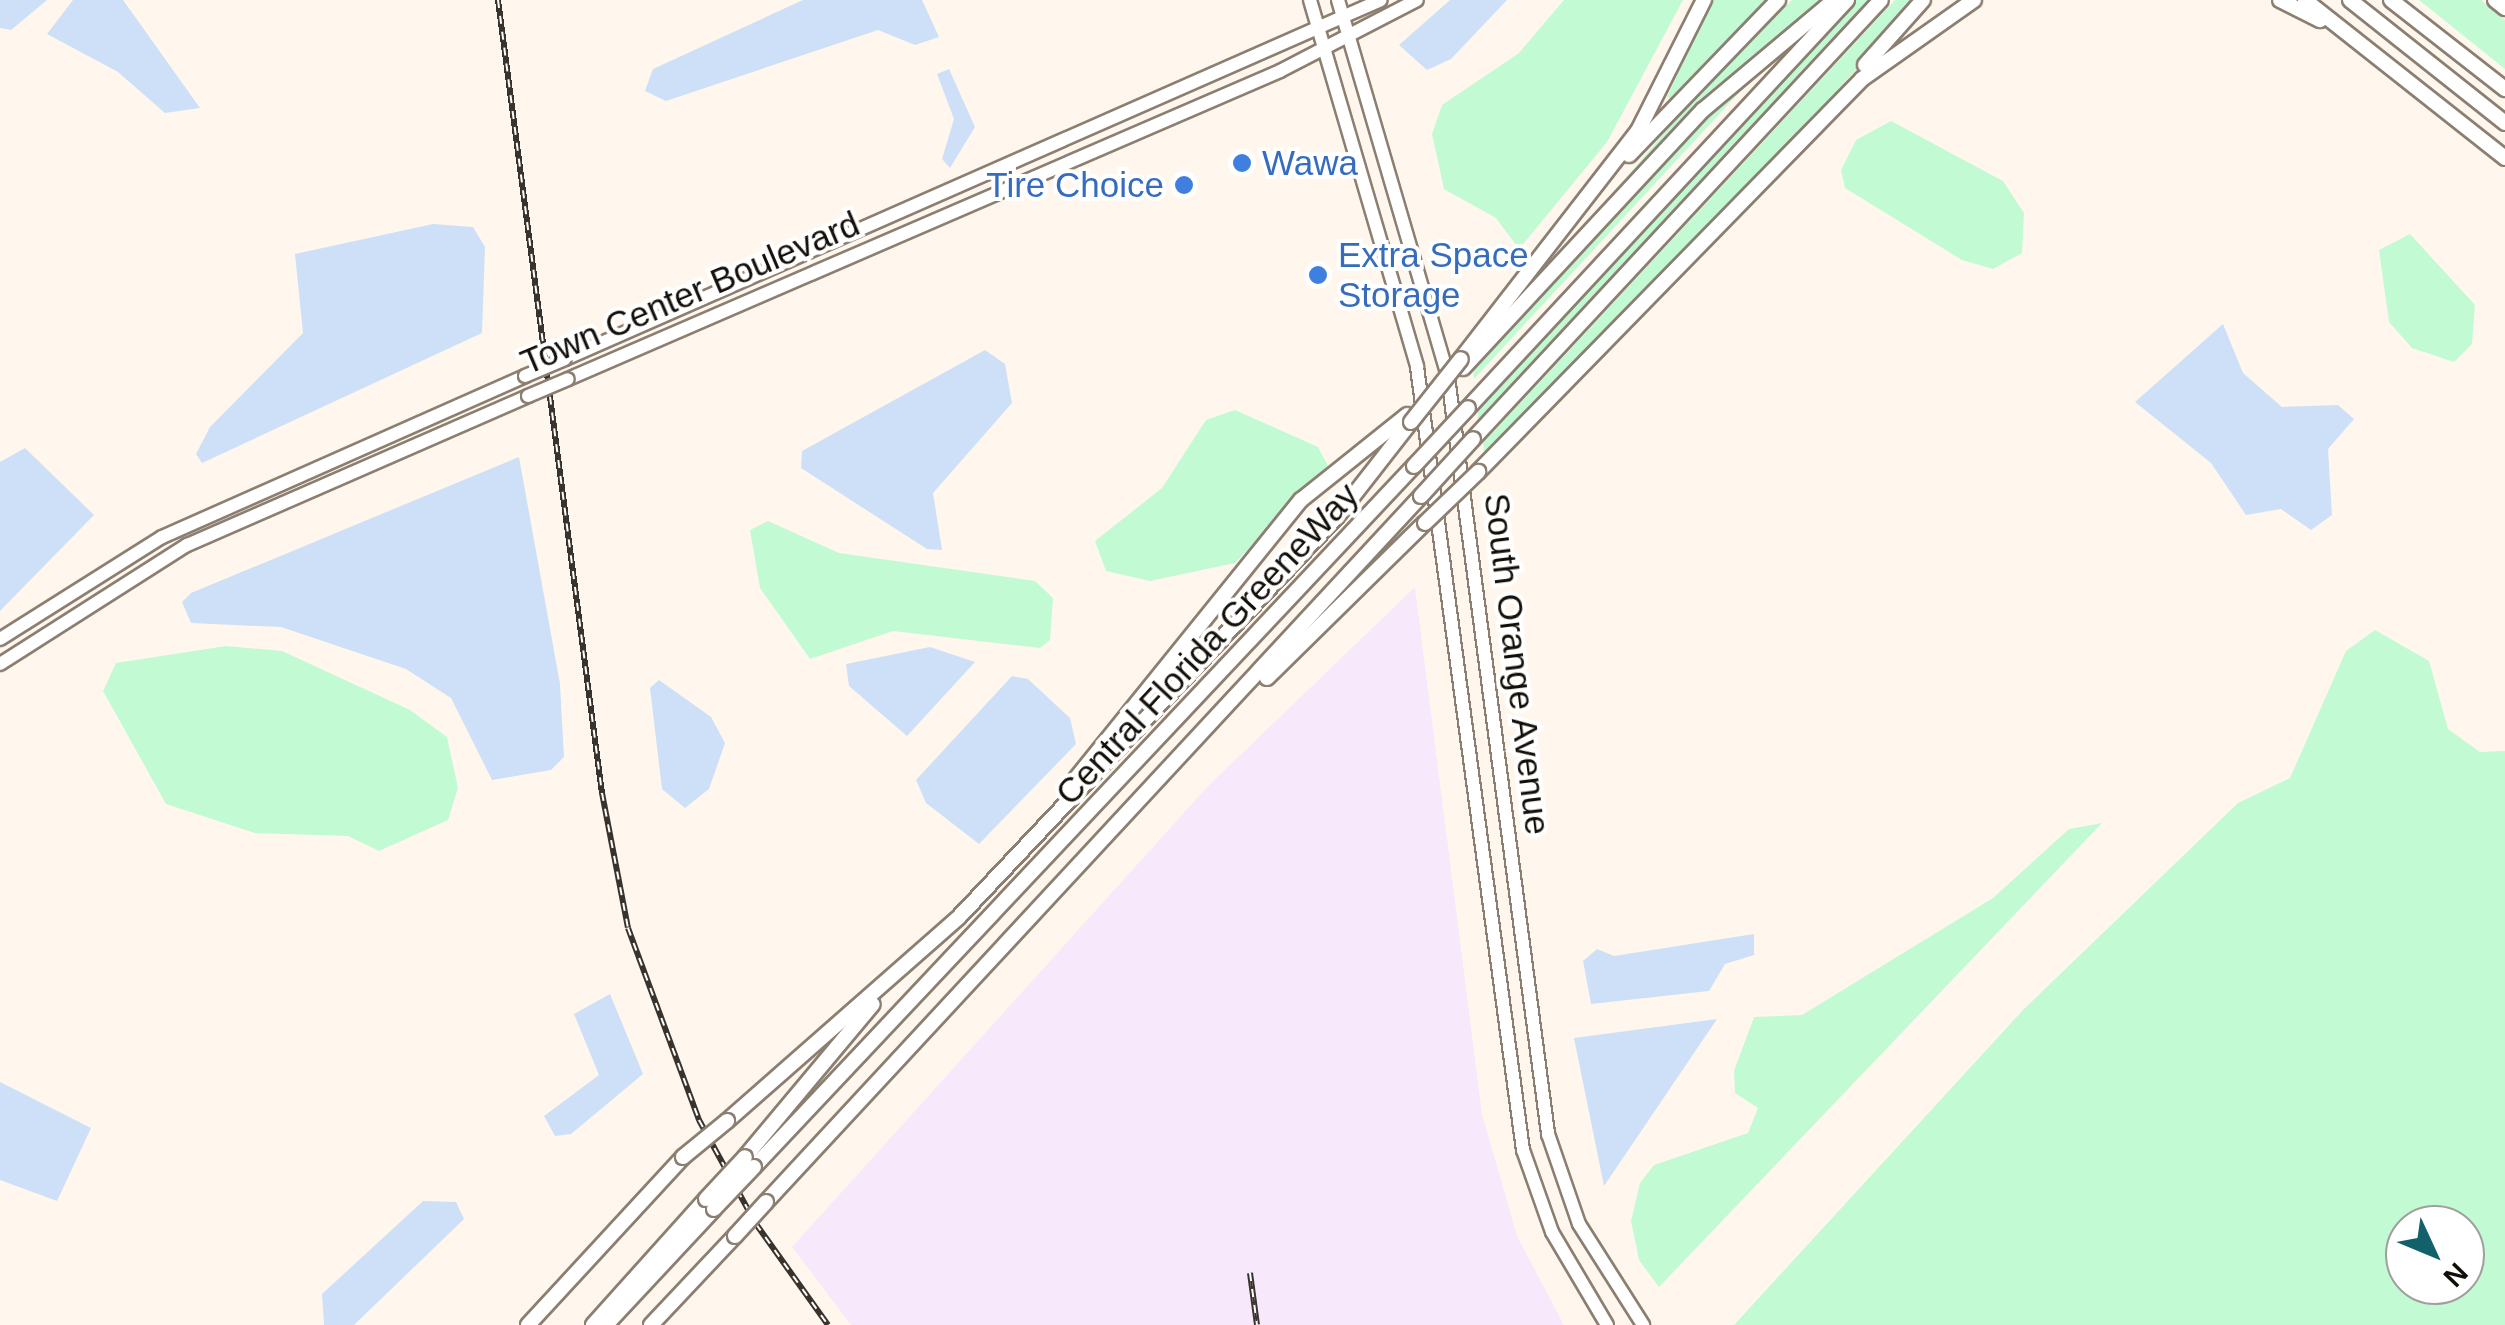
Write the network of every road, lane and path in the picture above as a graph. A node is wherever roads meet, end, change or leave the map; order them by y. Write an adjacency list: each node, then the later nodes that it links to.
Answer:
1 (1310, 0): 19 (main road, South Orange Avenue)
2 (1338, 0): 18 (main road, South Orange Avenue)
3 (1380, 0): 18 (main road, Town Center Boulevard)
4 (1417, 0): 20 (main road, Town Center Boulevard)
5 (1704, 0): 27 (highway)
6 (1778, 0): 27 (highway)
7 (1834, 0): 28 (highway)
8 (1847, 0): 35 (highway, Central Florida GreeneWay, bridge)
9 (1881, 0): 32 (highway, Central Florida GreeneWay, bridge)
10 (1923, 0): 26 (highway)
11 (1974, 0): 26 (highway)
12 (2280, 0): 22 (highway)
13 (2305, 0): 22 (highway)
14 (2350, 0): 24 (highway)
15 (2391, 0): 23 (highway)
16 (2495, 0): 17 (highway)
17 (2505, 8)
18 (1345, 20): 19 (main road, Town Center Boulevard); 20 (main road, South Orange Avenue)
19 (1321, 32): 21 (main road, South Orange Avenue); 30 (main road, Town Center Boulevard, bridge)
20 (1351, 37): 21 (main road, Town Center Boulevard); 44 (main road, South Orange Avenue)
21 (1326, 49): 31 (main road, Town Center Boulevard, bridge); 43 (main road, South Orange Avenue)
22 (2385, 65): 25 (highway)
23 (2505, 89)
24 (2505, 123)
25 (2505, 158)
26 (1725, 222): 32 (highway, bridge)
27 (1556, 238): 28 (highway)
28 (1462, 364): 29 (highway, bridge)
29 (1409, 418): 33 (highway); 33 (highway)
30 (0, 640)
31 (0, 664)
32 (1159, 783): 37 (highway, Central Florida GreeneWay, bridge)
33 (1006, 865): 34 (highway)
34 (878, 994): 35 (highway); 38 (highway, bridge)
35 (749, 1162): 36 (highway, Central Florida GreeneWay, bridge)
36 (710, 1204): 39 (highway); 40 (highway, Central Florida GreeneWay)
37 (735, 1236): 41 (highway, Central Florida GreeneWay); 42 (highway)
38 (528, 1325)
39 (594, 1325)
40 (606, 1325)
41 (651, 1325)
42 (660, 1325)
43 (1607, 1325)
44 (1644, 1325)

